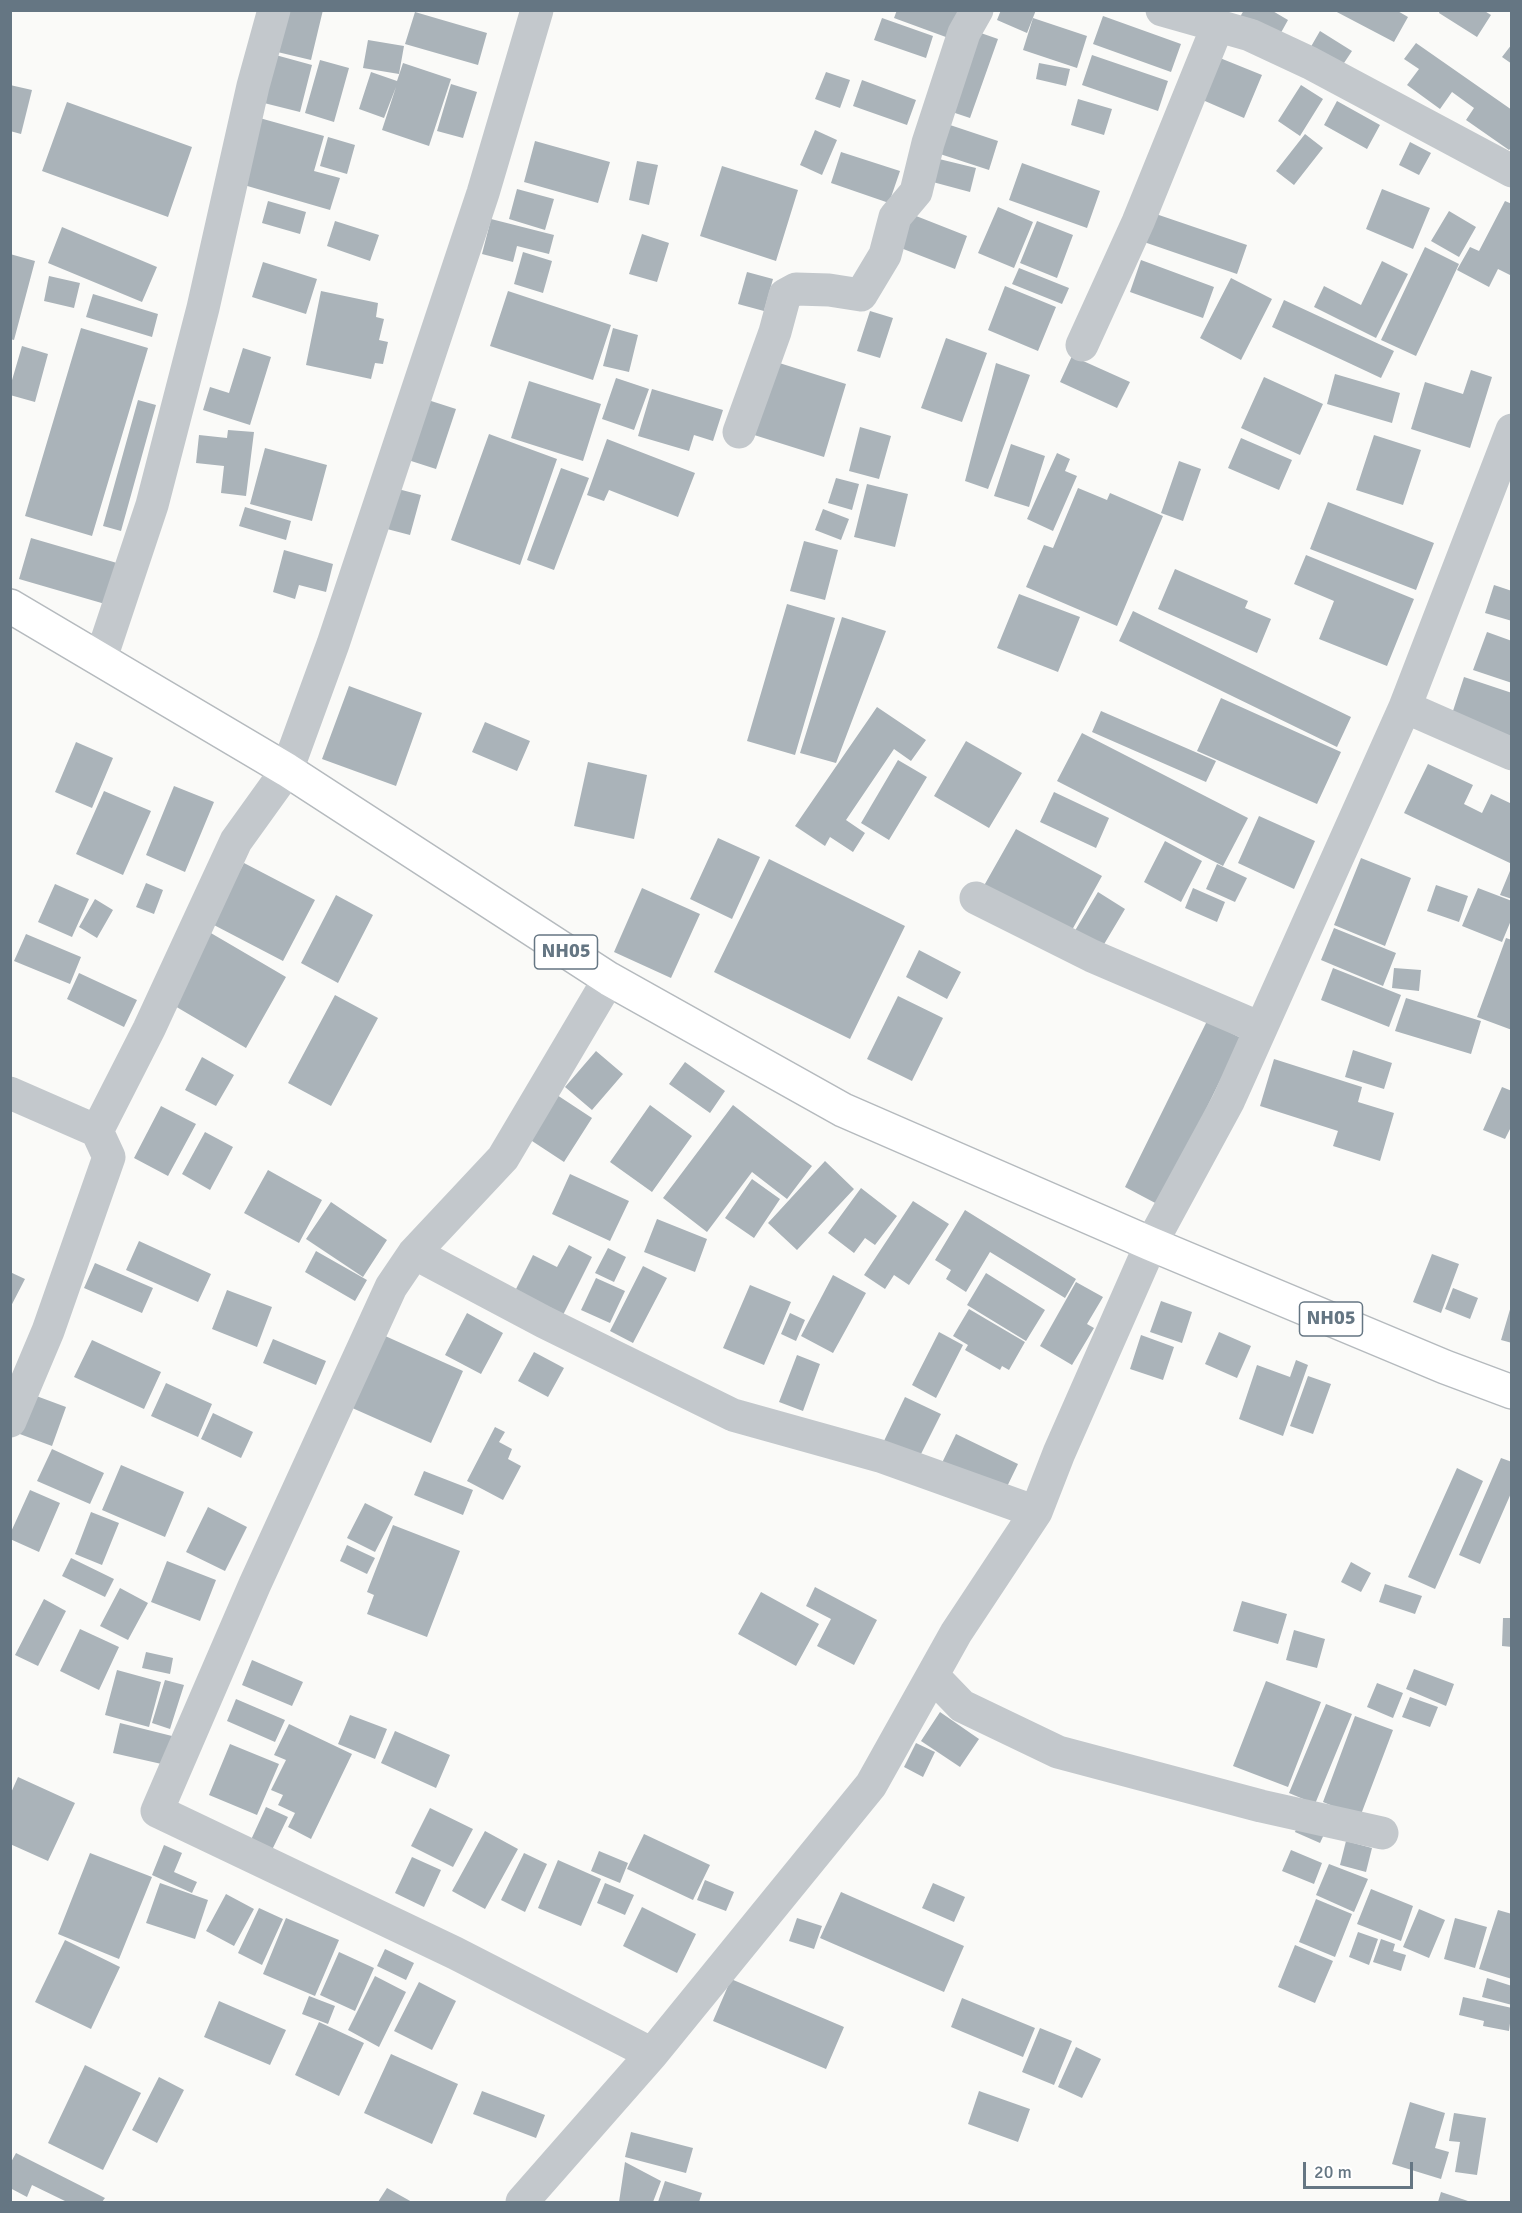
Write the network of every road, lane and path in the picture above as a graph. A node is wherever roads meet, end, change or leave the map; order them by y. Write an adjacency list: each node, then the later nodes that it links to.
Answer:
1 (274, 10): 11 (street)
2 (537, 10): 14 (street)
3 (977, 10): 9 (street)
4 (1162, 10): 5 (street)
5 (1218, 25): 6 (street); 7 (street)
6 (1512, 171)
7 (1082, 345)
8 (1512, 430): 12 (street)
9 (740, 432)
10 (10, 606): 11 (main road, NH05)
11 (101, 658): 14 (main road, NH05)
12 (1405, 707): 13 (street); 17 (street)
13 (1512, 754)
14 (287, 770): 16 (main road, NH05); 19 (street)
15 (976, 898): 17 (street)
16 (609, 979): 20 (main road, NH05); 21 (street)
17 (1260, 1028): 20 (street)
18 (10, 1093): 19 (street)
19 (97, 1131): 23 (street)
20 (1151, 1244): 22 (main road, NH05); 24 (street)
21 (414, 1253): 24 (street); 27 (street)
22 (1512, 1392)
23 (10, 1421)
24 (1036, 1512): 25 (street)
25 (933, 1676): 26 (street); 27 (street)
26 (1382, 1833)
27 (652, 2054): 28 (street)
28 (522, 2202)

